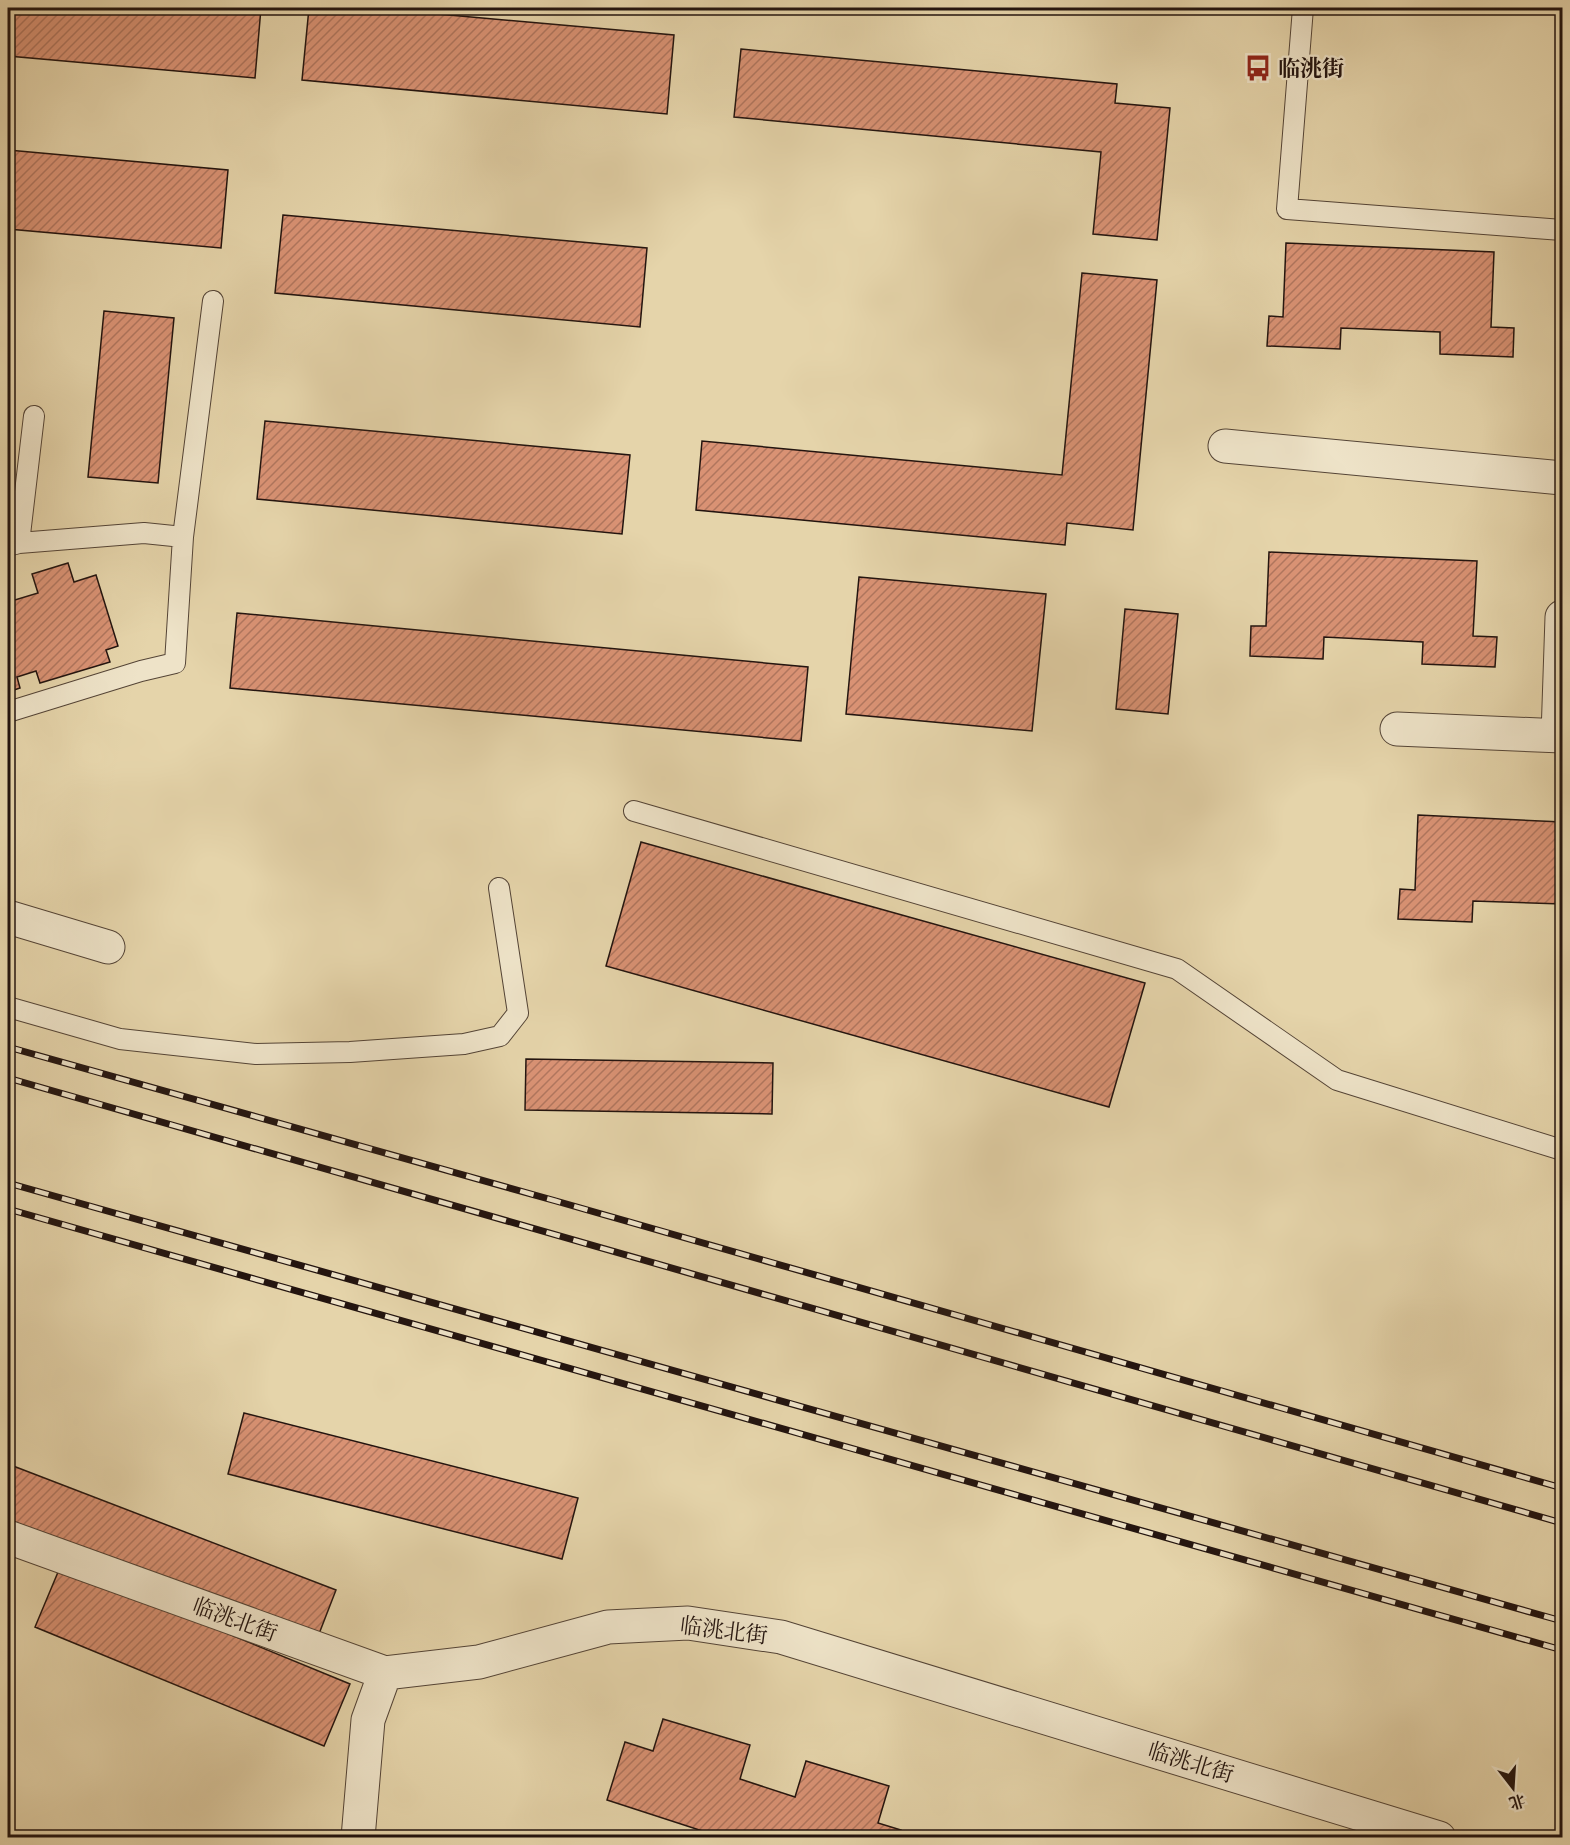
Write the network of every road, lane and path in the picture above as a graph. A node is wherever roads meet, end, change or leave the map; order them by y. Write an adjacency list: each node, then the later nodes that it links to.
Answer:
1 (1303, 8): 2 (lane)
2 (1563, 230)
3 (213, 302): 7 (lane)
4 (34, 416): 8 (lane)
5 (1224, 446): 6 (street)
6 (1563, 478)
7 (183, 537): 8 (lane); 10 (lane)
8 (13, 545)
9 (1563, 617): 12 (street)
10 (8, 711)
11 (1397, 729): 12 (street)
12 (1560, 735)
13 (634, 811): 18 (lane)
14 (499, 888): 17 (lane)
15 (8, 917): 16 (street)
16 (108, 947)
17 (8, 1007)
18 (1563, 1150)
19 (8, 1538): 20 (street, 临洮北街)
20 (385, 1673): 21 (street); 22 (street, 临洮北街)
21 (358, 1838)
22 (1439, 1838)

